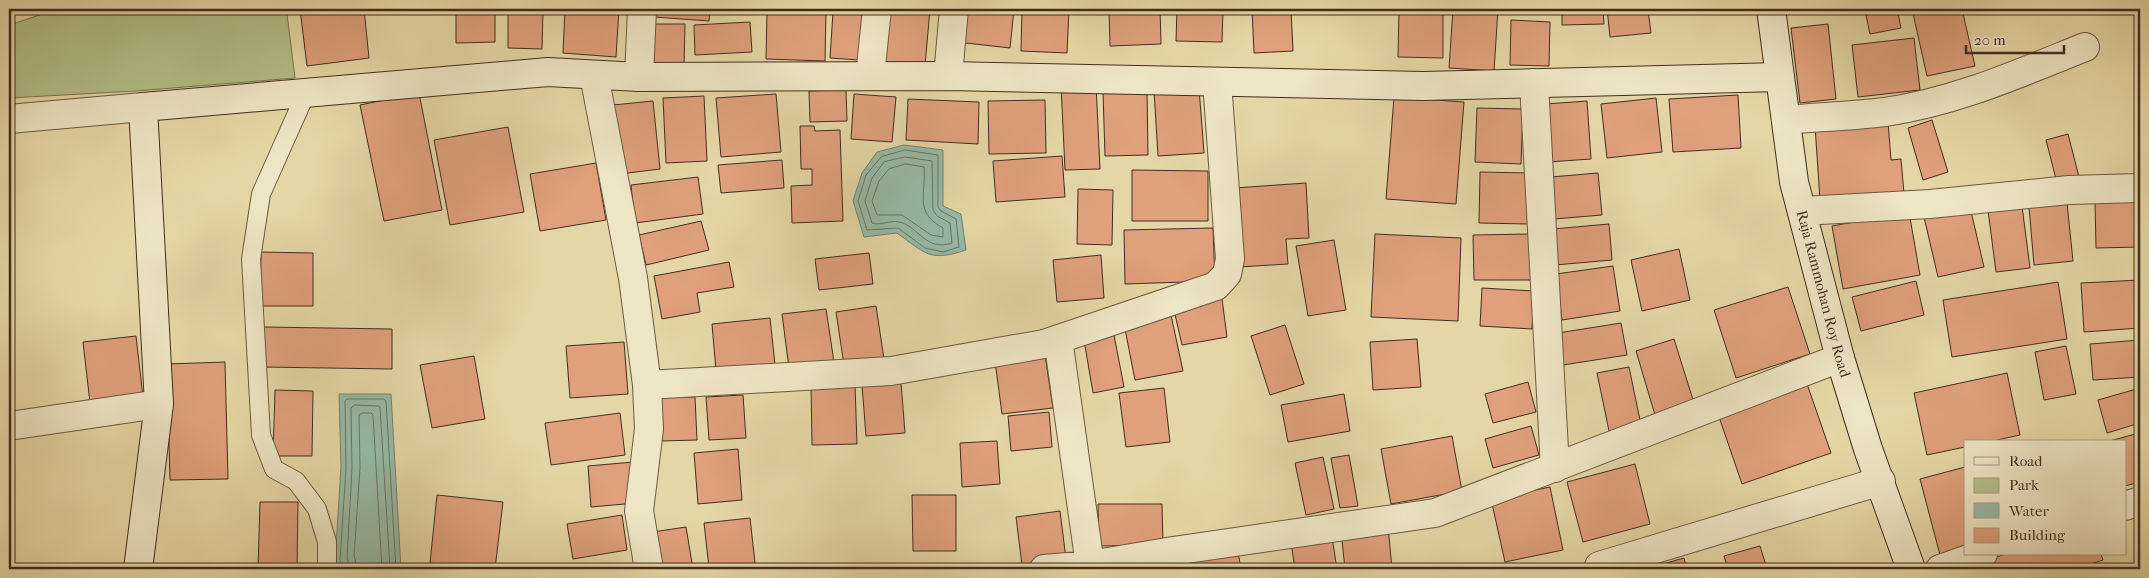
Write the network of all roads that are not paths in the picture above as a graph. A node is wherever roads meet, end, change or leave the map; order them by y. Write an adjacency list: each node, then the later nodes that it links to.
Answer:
1 (642, 9): 9 (street)
2 (877, 9): 7 (street)
3 (954, 9): 8 (street)
4 (1771, 9): 10 (street, Raja Rammohan Roy Road)
5 (2085, 47): 16 (street)
6 (594, 75): 9 (street); 13 (street); 21 (street)
7 (870, 76): 8 (street); 9 (street)
8 (948, 76): 11 (street)
9 (639, 77)
10 (1780, 77): 12 (street); 16 (street, Raja Rammohan Roy Road)
11 (1217, 82): 12 (street); 19 (street)
12 (1534, 84): 24 (street)
13 (306, 93): 14 (street); 33 (lane)
14 (143, 107): 15 (street); 22 (street)
15 (9, 119)
16 (1786, 120): 18 (street, Raja Rammohan Roy Road)
17 (2140, 188): 18 (street)
18 (1802, 211): 20 (street, Raja Rammohan Roy Road)
19 (1058, 339): 21 (street); 30 (street)
20 (1840, 358): 24 (street); 25 (street, Raja Rammohan Roy Road)
21 (647, 385): 34 (street)
22 (159, 404): 23 (street); 32 (street)
23 (9, 426)
24 (1555, 468): 29 (street)
25 (1880, 481): 31 (street); 36 (street, Raja Rammohan Roy Road)
26 (2140, 501): 27 (street)
27 (2126, 506)
28 (1977, 556): 37 (street)
29 (1176, 560): 30 (street)
30 (1090, 565): 35 (street)
31 (1599, 566)
32 (138, 569)
33 (327, 569)
34 (649, 569)
35 (1044, 569)
36 (1911, 569)
37 (1940, 569)

